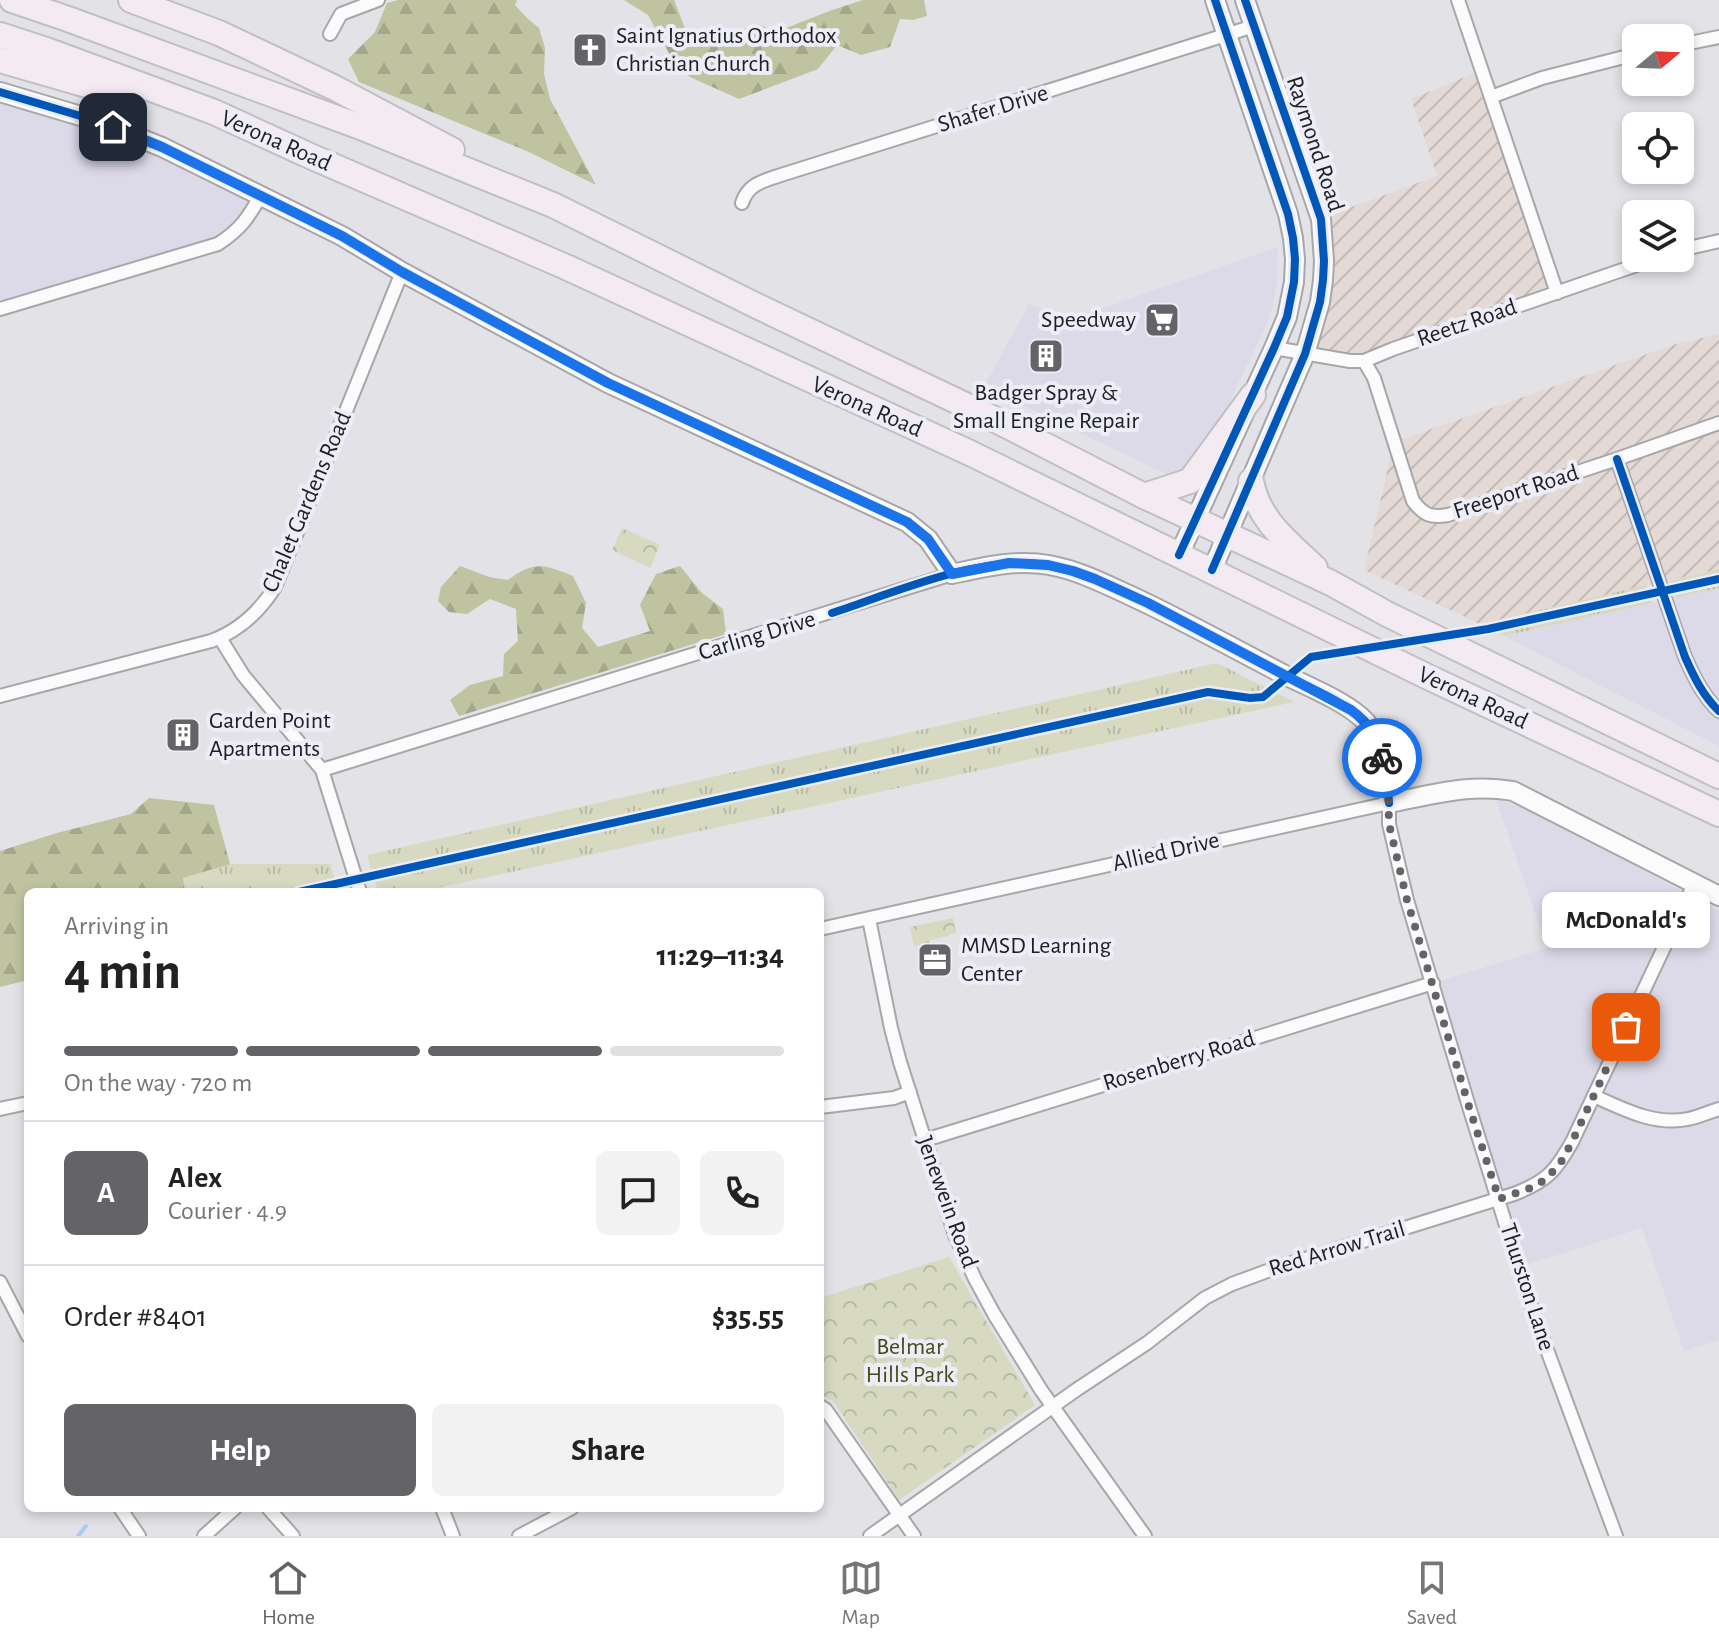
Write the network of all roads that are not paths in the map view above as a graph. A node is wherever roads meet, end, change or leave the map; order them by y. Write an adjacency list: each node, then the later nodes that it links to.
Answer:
1 (12, 0): 20 (highway, Verona Road)
2 (131, 0): 20 (highway)
3 (378, 0): 8 (street)
4 (1215, 0): 10 (street, Raymond Road)
5 (1245, 0): 7 (street, Raymond Road)
6 (1458, 0): 16 (street)
7 (1254, 26): 10 (street, Shafer Drive); 28 (street, Raymond Road)
8 (330, 34)
9 (0, 35): 17 (highway, Verona Road)
10 (1226, 35): 19 (street, Shafer Drive); 27 (street, Raymond Road)
11 (1719, 37): 12 (street)
12 (1694, 42)
13 (1622, 58): 16 (street)
14 (0, 60): 17 (highway)
15 (0, 92): 18 (street)
16 (1491, 97): 25 (street)
17 (310, 156): 37 (highway, Verona Road)
18 (261, 195): 24 (street); 26 (street)
19 (742, 203)
20 (553, 205): 34 (highway, Verona Road)
21 (1719, 241): 22 (street)
22 (1694, 247)
23 (1622, 270): 25 (street, Reetz Road)
24 (402, 272): 39 (street); 41 (street, Chalet Gardens Road)
25 (1557, 293): 29 (street, Reetz Road)
26 (0, 309)
27 (1274, 348): 28 (street, Reetz Road); 30 (street, Raymond Road)
28 (1305, 354): 29 (street, Reetz Road); 33 (street, Raymond Road)
29 (1364, 361): 32 (street, Freeport Road)
30 (1253, 395): 34 (highway); 35 (street, Raymond Road)
31 (1719, 423): 32 (street, Freeport Road)
32 (1617, 459): 43 (street)
33 (1251, 481): 36 (street, Raymond Road); 40 (highway)
34 (1144, 496): 35 (highway, Verona Road)
35 (1185, 516): 36 (highway, Verona Road); 37 (street, Raymond Road)
36 (1228, 536): 38 (street, Raymond Road); 40 (highway, Verona Road)
37 (1179, 555): 38 (highway, Verona Road)
38 (1212, 570): 47 (highway, Verona Road)
39 (952, 574): 44 (street, Carling Drive); 46 (street, Carling Drive)
40 (1331, 583): 45 (highway, Verona Road)
41 (220, 638): 42 (street, Chalet Gardens Road); 44 (street)
42 (0, 696)
43 (1719, 711)
44 (322, 770): 49 (street)
45 (1719, 776)
46 (1389, 803): 48 (street, Allied Drive); 51 (street, Allied Drive); 53 (street, Thurston Lane)
47 (1719, 814)
48 (1694, 884): 50 (street); 55 (street, Red Arrow Trail)
49 (359, 888)
50 (1719, 896)
51 (869, 919): 52 (street, Allied Drive); 54 (street, Jenewein Road)
52 (824, 928)
53 (1433, 983): 60 (street, Rosenberry Road); 61 (street, Thurston Lane)
54 (910, 1092): 57 (street); 60 (street, Jenewein Road)
55 (1594, 1096): 59 (street); 61 (street, Red Arrow Trail)
56 (24, 1104): 58 (street)
57 (824, 1107)
58 (0, 1109)
59 (1719, 1109)
60 (925, 1140): 64 (street, Jenewein Road)
61 (1499, 1199): 64 (street, Red Arrow Trail); 80 (street, Thurston Lane)
62 (0, 1282): 63 (street)
63 (24, 1328)
64 (1053, 1406): 71 (street, Red Arrow Trail); 79 (street, Jenewein Road)
65 (824, 1409): 71 (street)
66 (123, 1512): 72 (street)
67 (231, 1512): 73 (street)
68 (272, 1512): 74 (street)
69 (444, 1512): 75 (street)
70 (564, 1512): 76 (street)
71 (899, 1515): 77 (street, Red Arrow Trail); 78 (street)
72 (139, 1536)
73 (204, 1536)
74 (293, 1536)
75 (453, 1536)
76 (519, 1536)
77 (870, 1536)
78 (914, 1536)
79 (1145, 1536)
80 (1616, 1536)

